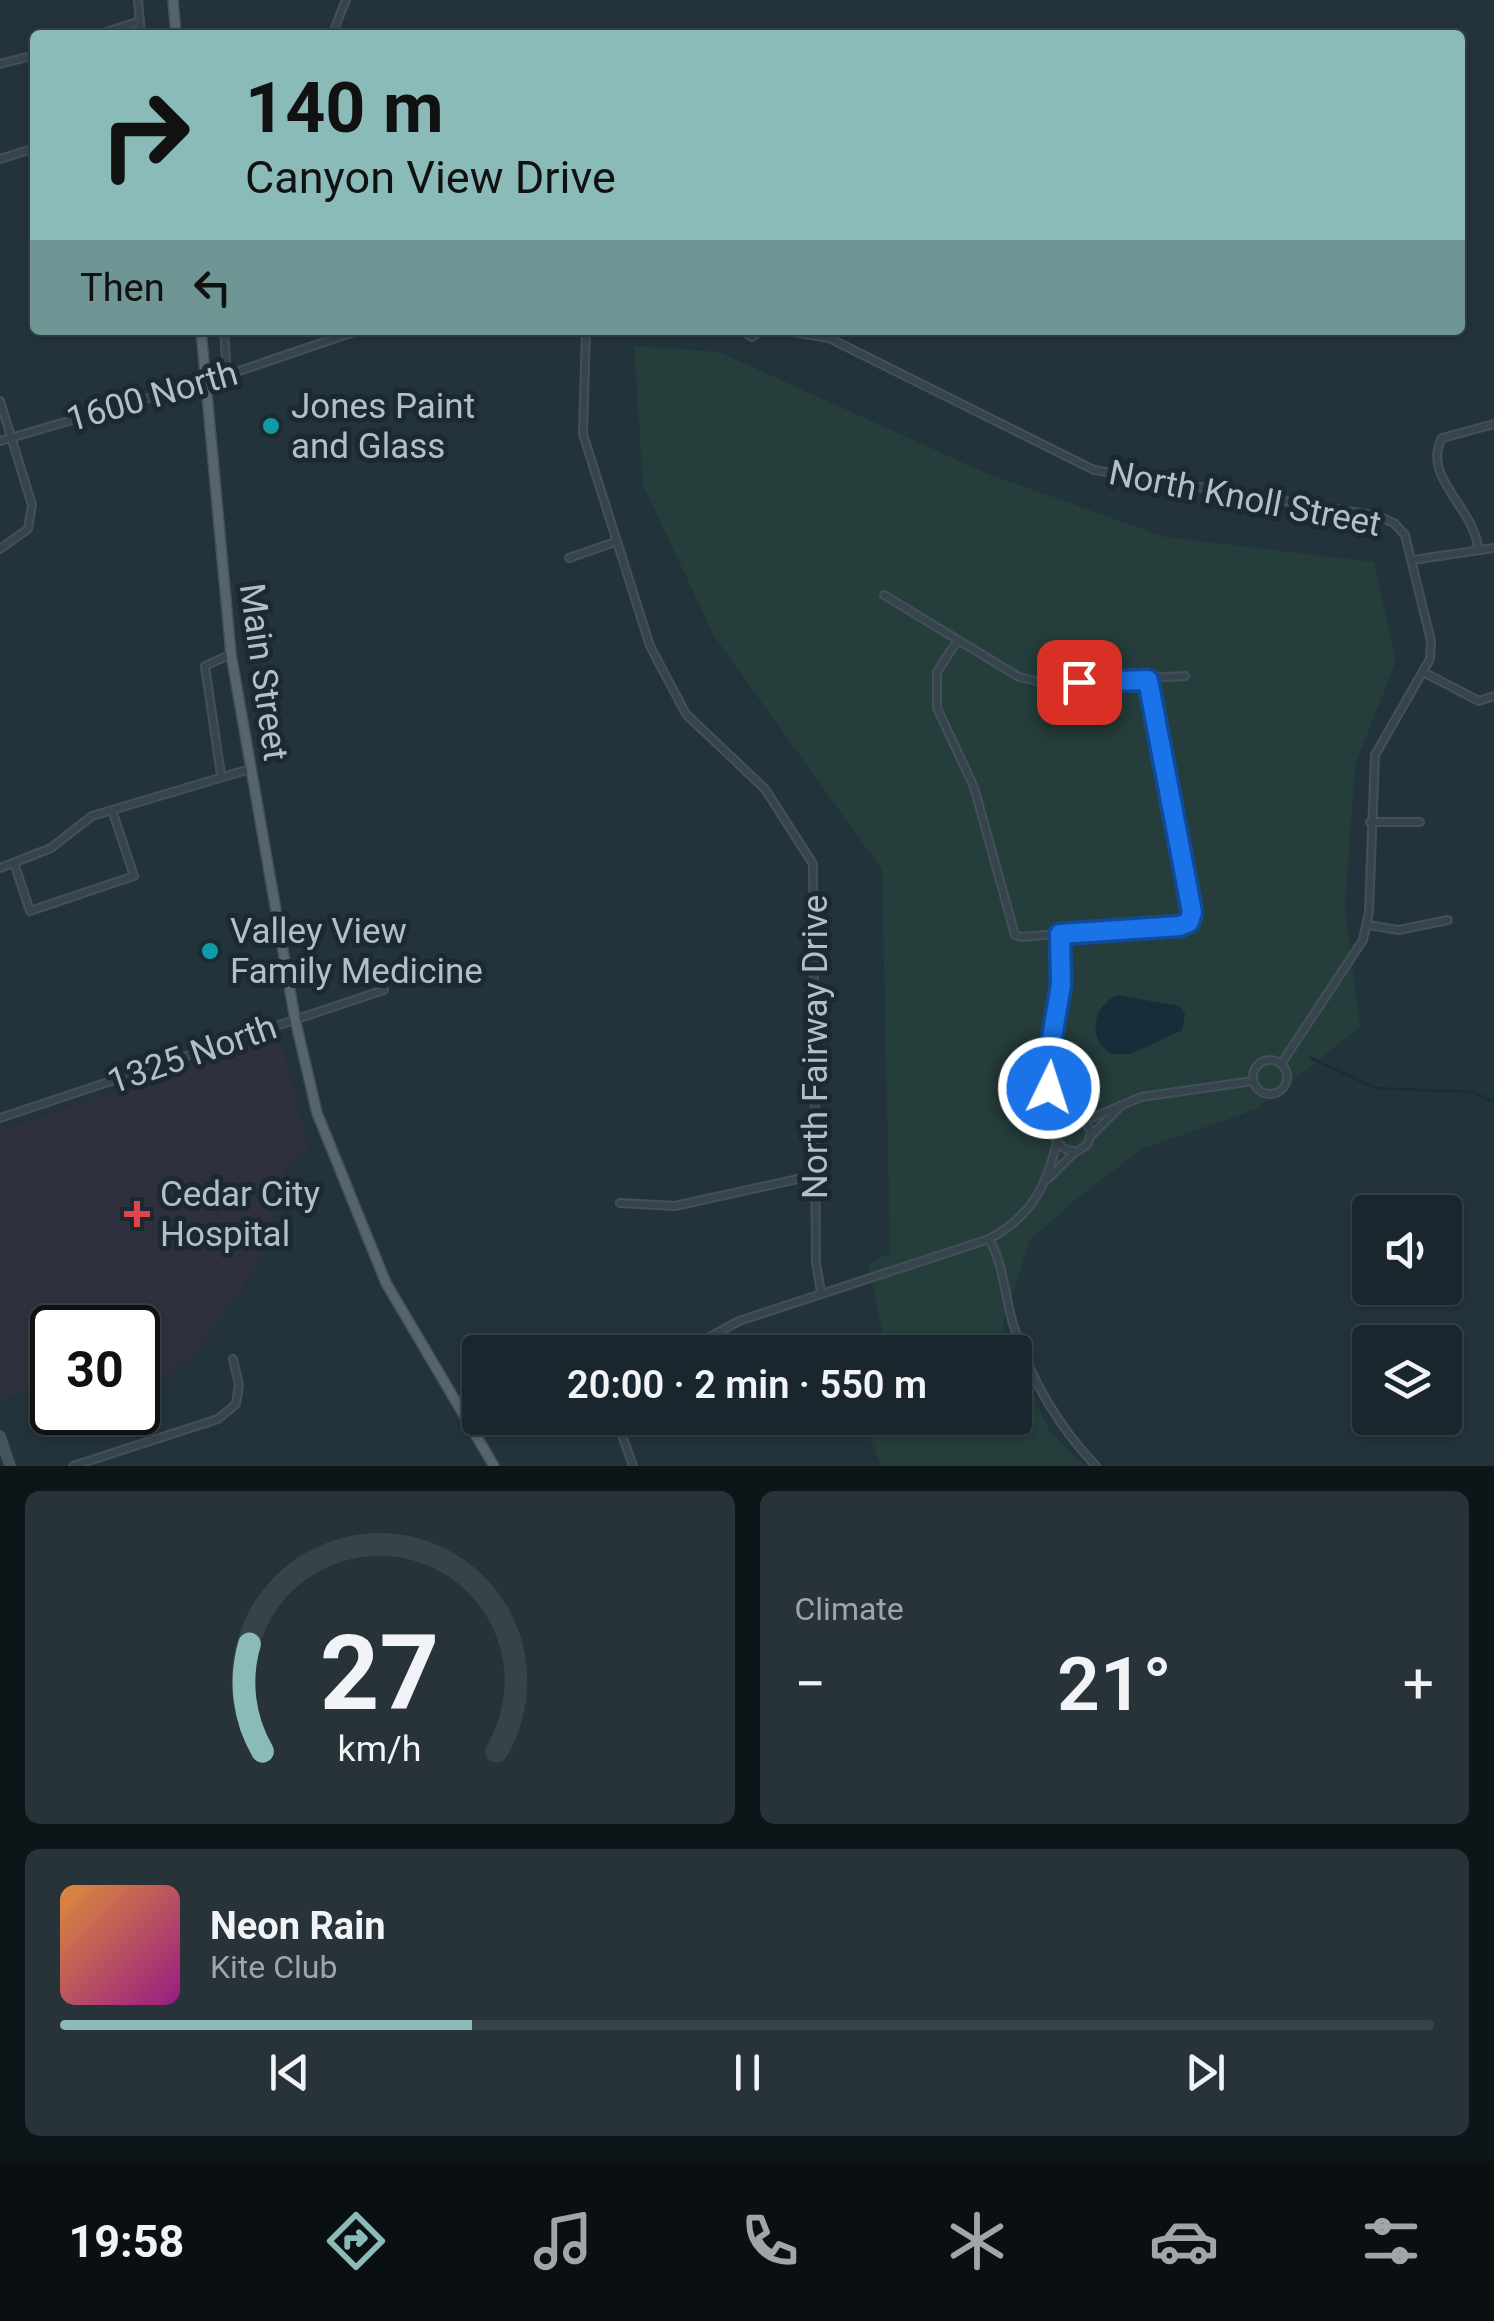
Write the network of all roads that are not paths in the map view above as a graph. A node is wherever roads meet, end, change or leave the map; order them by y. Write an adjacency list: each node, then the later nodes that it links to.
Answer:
1 (138, 0): 4 (street)
2 (172, 0): 7 (main road)
3 (346, 0): 8 (street)
4 (140, 22): 5 (street); 6 (street)
5 (114, 30)
6 (141, 30)
7 (175, 30)
8 (334, 30)
9 (30, 56): 10 (street)
10 (0, 64)
11 (30, 150): 12 (street)
12 (0, 159)
13 (201, 335): 19 (main road, Main Street)
14 (224, 335): 18 (street)
15 (341, 335): 18 (street, 1600 North)
16 (586, 335): 24 (street, North Fairway Drive)
17 (811, 335): 29 (street, North Knoll Street)
18 (226, 375): 19 (street, 1600 North)
19 (205, 379): 22 (street, 1600 North); 32 (main road, Main Street)
20 (0, 401): 22 (street)
21 (1494, 424): 25 (street)
22 (12, 438): 23 (street, 1600 North); 27 (street)
23 (0, 441)
24 (616, 542): 28 (street); 60 (street, North Fairway Drive)
25 (1478, 548): 26 (street); 29 (street)
26 (1494, 548)
27 (0, 549)
28 (568, 558)
29 (1412, 560): 33 (street, North Knoll Street)
30 (884, 595): 31 (street)
31 (956, 641): 35 (street); 46 (street)
32 (231, 654): 37 (main road, Main Street); 38 (street)
33 (1424, 673): 36 (street); 40 (street, North Knoll Street)
34 (1185, 676): 35 (street)
35 (1148, 680): 46 (street)
36 (1494, 696)
37 (250, 769): 38 (street); 48 (main road, Main Street)
38 (221, 775): 39 (street)
39 (112, 810): 42 (street); 42 (street)
40 (1370, 822): 41 (street); 45 (street, North Knoll Street)
41 (1420, 822)
42 (14, 864): 43 (street)
43 (0, 868)
44 (1448, 920): 45 (street)
45 (1368, 926): 49 (street)
46 (1060, 934): 51 (street)
47 (384, 990): 48 (street, 1325 North)
48 (295, 1020): 54 (street, 1325 North); 71 (main road, Main Street)
49 (1281, 1064): 50 (street); 50 (street)
50 (1253, 1081): 52 (street)
51 (1049, 1088): 53 (street); 56 (street)
52 (1119, 1107): 55 (street); 57 (street)
53 (1074, 1116): 55 (street); 56 (street)
54 (0, 1118)
55 (1084, 1120): 57 (street)
56 (1056, 1130): 58 (street)
57 (1091, 1136): 59 (street)
58 (1057, 1141): 59 (street); 61 (street)
59 (1078, 1151): 61 (street)
60 (816, 1175): 62 (street); 64 (street, North Fairway Drive)
61 (1048, 1180): 63 (street)
62 (620, 1203)
63 (990, 1239): 64 (street); 73 (street)
64 (821, 1292): 65 (street)
65 (713, 1335)
66 (232, 1359): 70 (street)
67 (622, 1435): 72 (street)
68 (0, 1436): 69 (street)
69 (10, 1466)
70 (73, 1466)
71 (494, 1466)
72 (633, 1466)
73 (1096, 1466)

